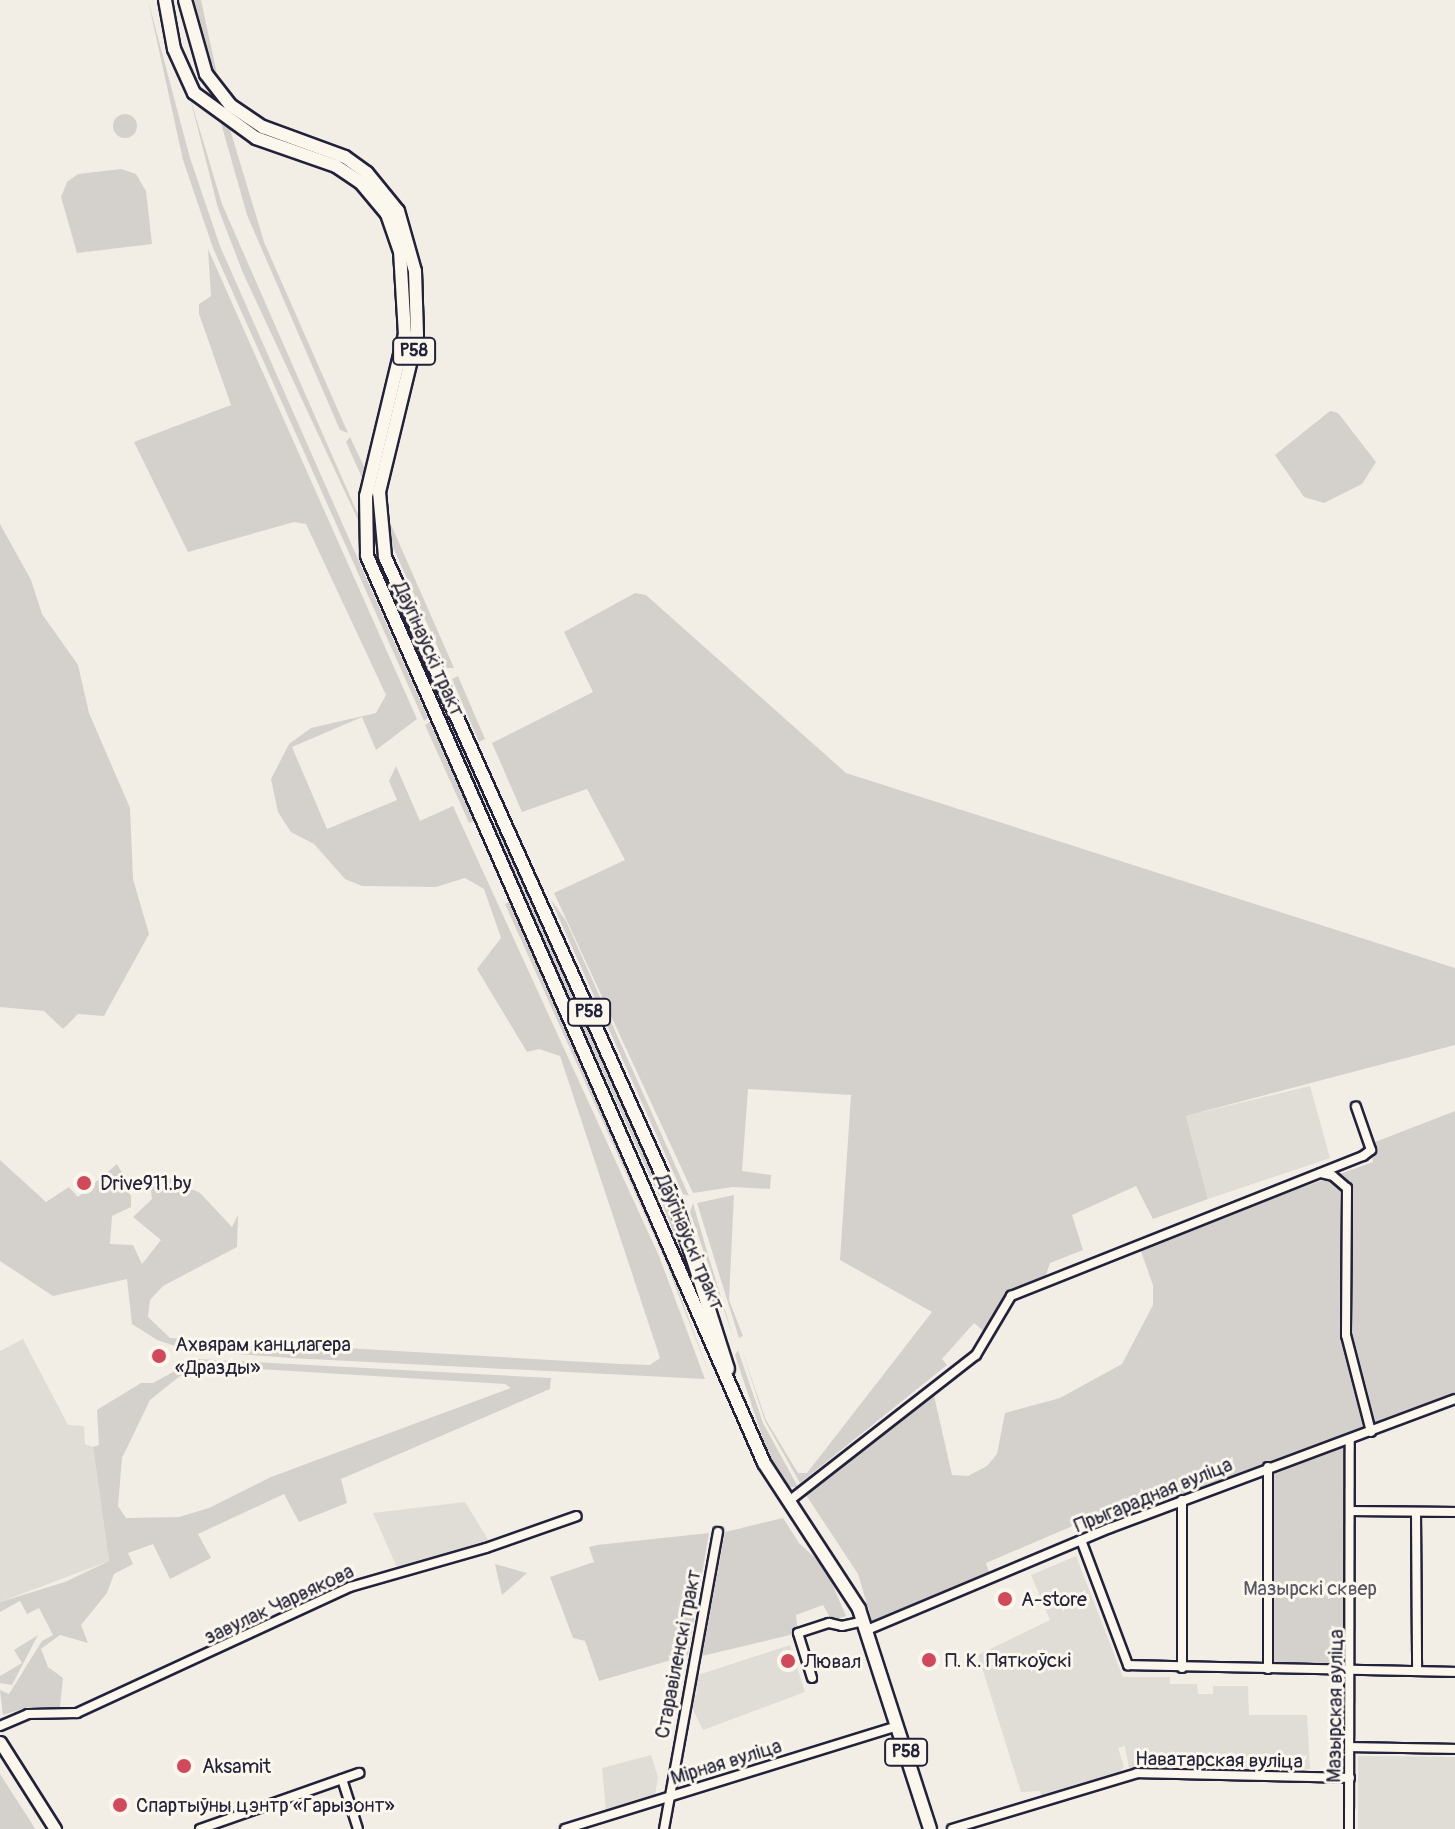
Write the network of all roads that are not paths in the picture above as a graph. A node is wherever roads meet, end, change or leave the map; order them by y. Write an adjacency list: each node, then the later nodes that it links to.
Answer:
1 (165, 0): 4 (main road, Даўгінаўскі тракт / Р58)
2 (185, 0): 3 (main road, Даўгінаўскі тракт / Р58)
3 (407, 608): 4 (main road); 7 (main road, Даўгінаўскі тракт / Р58)
4 (392, 616): 7 (main road, Даўгінаўскі тракт / Р58)
5 (1356, 1107): 6 (street)
6 (1318, 1173): 9 (street); 13 (street)
7 (730, 1380): 13 (main road, Даўгінаўскі тракт / Р58)
8 (1455, 1399): 9 (street, Прыгарадная вуліца)
9 (1371, 1432): 10 (street, Прыгарадная вуліца)
10 (1350, 1439): 11 (street, Прыгарадная вуліца); 14 (street, Мазырская вуліца)
11 (1268, 1467): 12 (street, Прыгарадная вуліца); 22 (street)
12 (1182, 1500): 19 (street, Прыгарадная вуліца); 21 (street)
13 (789, 1501): 20 (main road, Даўгінаўскі тракт / Р58)
14 (1353, 1511): 15 (street); 23 (street, Мазырская вуліца)
15 (1416, 1512): 16 (street); 24 (street)
16 (1455, 1512)
17 (577, 1516): 27 (street, завулак Чарвякова)
18 (718, 1532): 35 (street, Старавіленскі тракт)
19 (1081, 1540): 20 (street, Прыгарадная вуліца); 21 (street)
20 (865, 1626): 26 (street, Прыгарадная вуліца); 28 (main road, Даўгінаўскі тракт / Р58)
21 (1182, 1668): 22 (street)
22 (1268, 1669): 23 (street)
23 (1352, 1670): 24 (street); 30 (street, Мазырская вуліца)
24 (1417, 1671): 25 (street)
25 (1455, 1672)
26 (812, 1678)
27 (0, 1726)
28 (897, 1726): 35 (street, Мірная вуліца); 41 (main road, Даўгінаўскі тракт / Р58)
29 (0, 1742): 36 (street)
30 (1351, 1747): 31 (street); 33 (street, Мазырская вуліца)
31 (1455, 1749)
32 (359, 1773): 34 (street)
33 (1350, 1778): 42 (street, Наватарская вуліца); 43 (street, Мазырская вуліца)
34 (342, 1779): 37 (street); 38 (street)
35 (667, 1796): 39 (street, Мірная вуліца); 40 (street, Старавіленскі тракт)
36 (55, 1829)
37 (200, 1829)
38 (358, 1829)
39 (565, 1829)
40 (664, 1829)
41 (930, 1829)
42 (952, 1829)
43 (1349, 1829)

